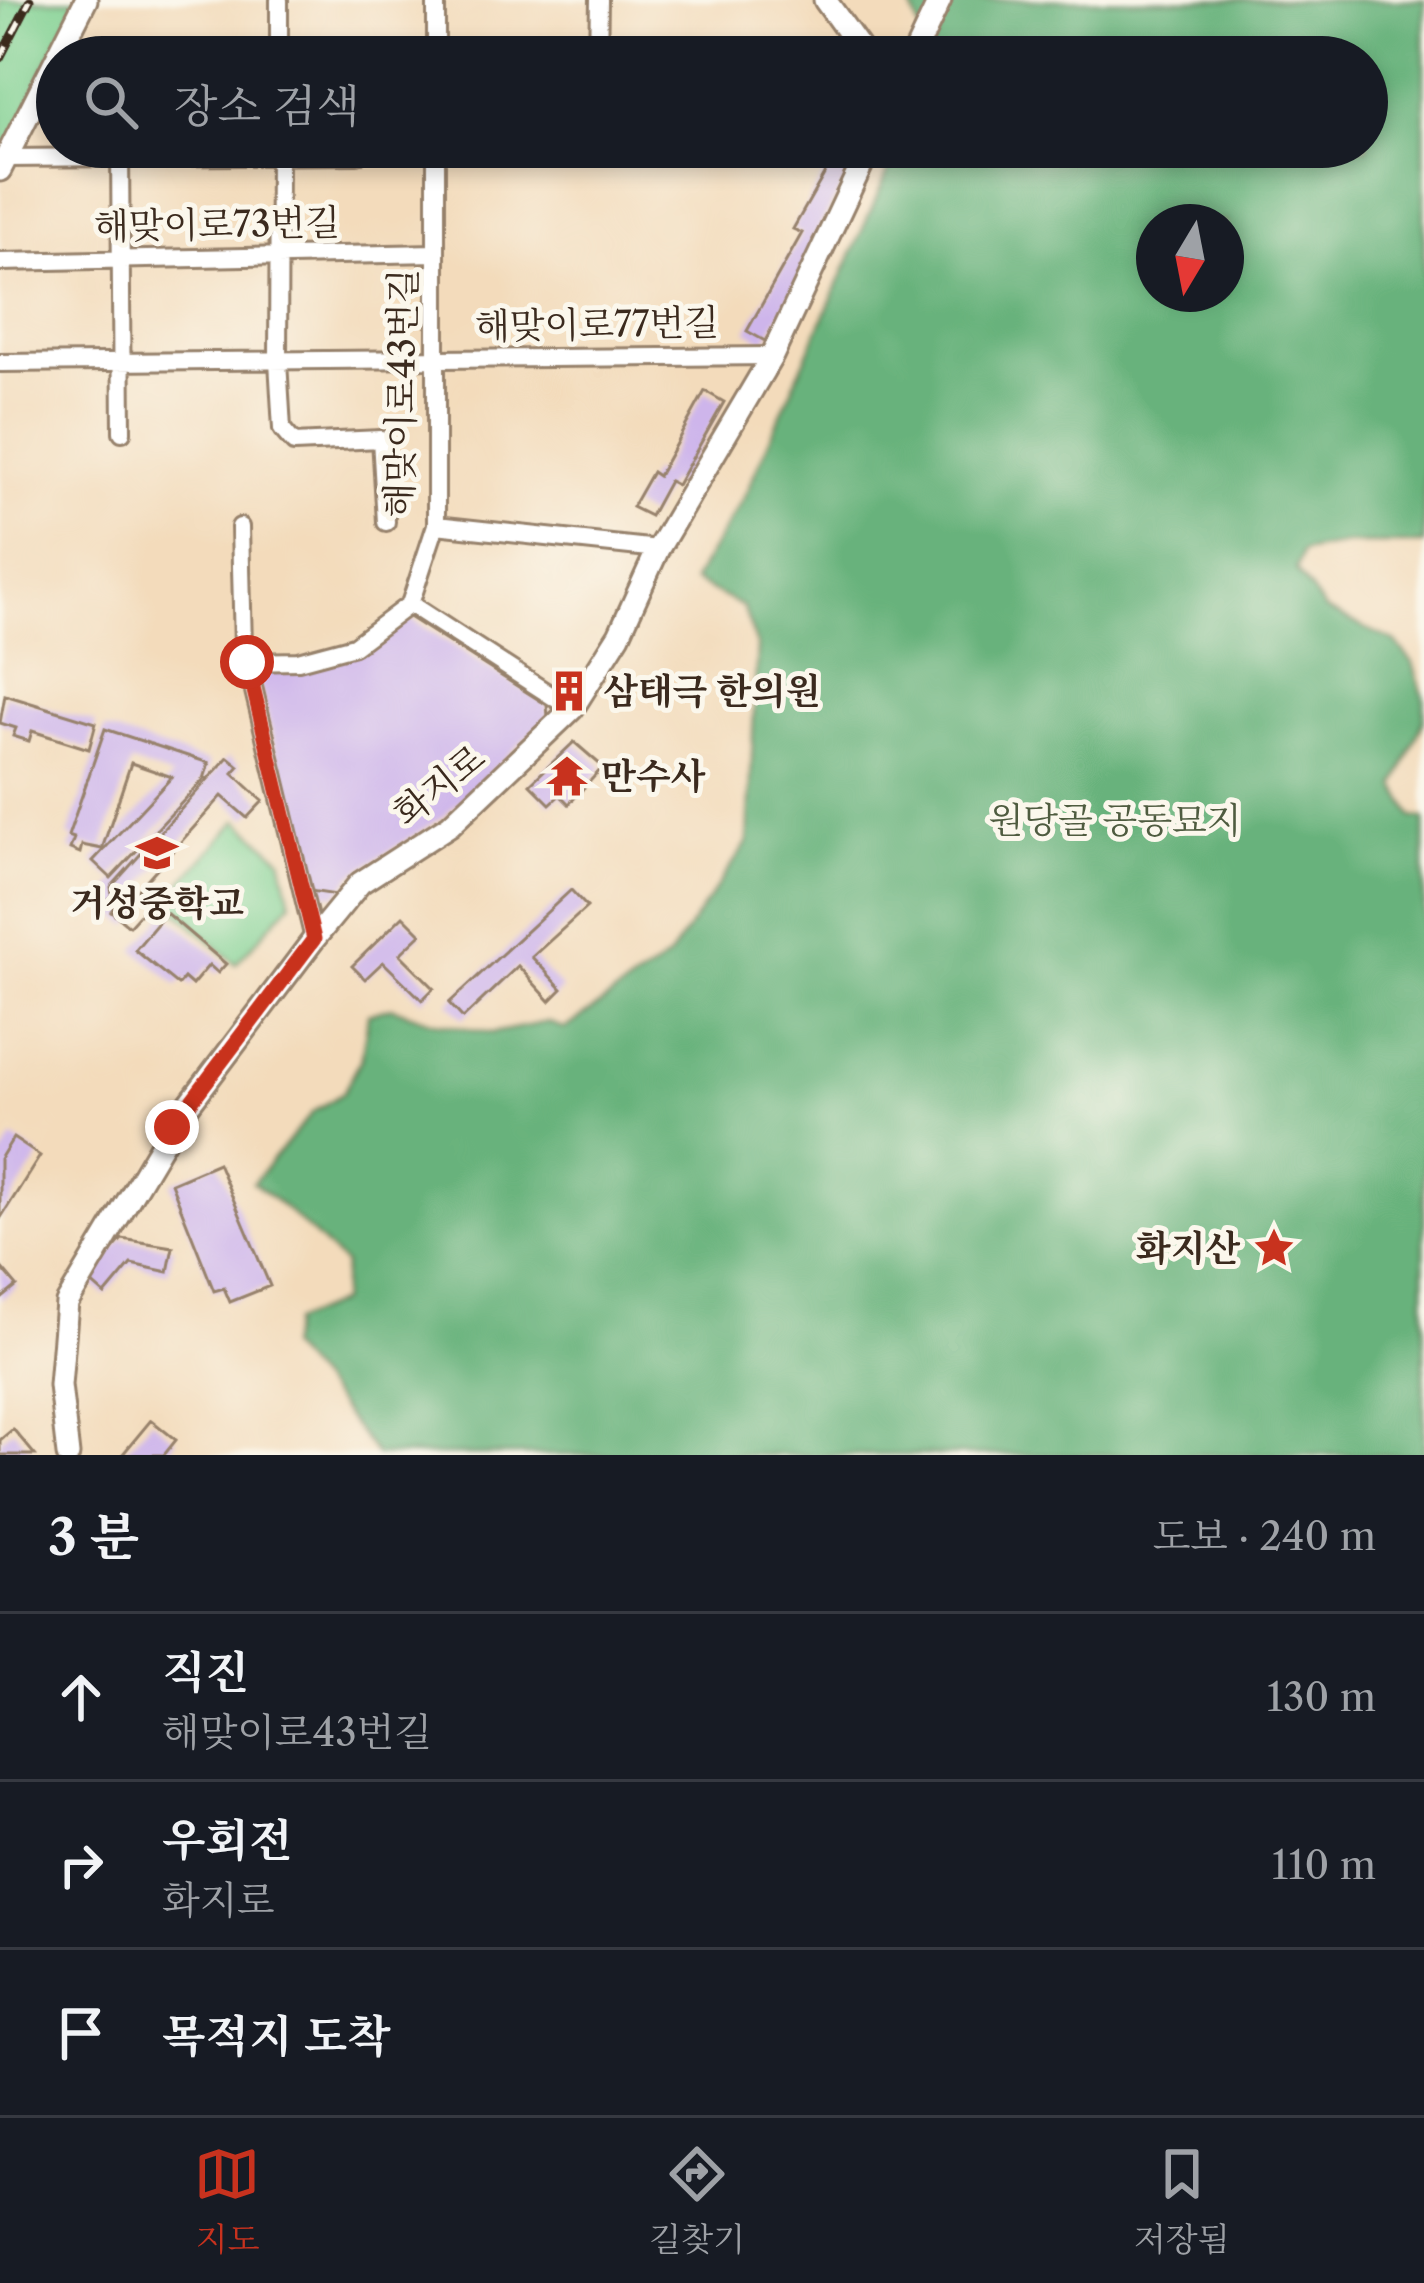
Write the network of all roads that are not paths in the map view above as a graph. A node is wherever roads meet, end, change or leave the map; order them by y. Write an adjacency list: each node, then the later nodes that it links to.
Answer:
1 (86, 0): 7 (street)
2 (280, 0): 8 (street)
3 (436, 0): 9 (street)
4 (599, 0): 10 (street)
5 (825, 0): 11 (street)
6 (940, 0): 12 (street)
7 (68, 36)
8 (279, 36)
9 (436, 36)
10 (598, 36)
11 (851, 36)
12 (923, 36)
13 (36, 98): 15 (street)
14 (36, 158): 15 (street)
15 (2, 161)
16 (120, 168): 22 (street)
17 (279, 168): 21 (street)
18 (436, 168): 20 (street, 해맞이로43번길)
19 (860, 168): 24 (street, 화지로)
20 (436, 253): 21 (street, 해맞이로73번길); 25 (street, 해맞이로43번길)
21 (279, 256): 22 (street, 해맞이로73번길); 26 (street)
22 (121, 259): 23 (street, 해맞이로73번길); 27 (street)
23 (0, 262)
24 (772, 356): 25 (street, 해맞이로77번길); 33 (street, 화지로)
25 (436, 359): 26 (street, 해맞이로77번길); 31 (street, 해맞이로43번길)
26 (278, 361): 27 (street, 해맞이로77번길); 30 (street)
27 (122, 362): 28 (street, 해맞이로77번길); 29 (street)
28 (0, 363)
29 (122, 432)
30 (386, 522)
31 (436, 525): 33 (street); 34 (street, 해맞이로43번길)
32 (240, 527): 35 (street)
33 (658, 549): 36 (street, 화지로)
34 (410, 604): 35 (street); 36 (street)
35 (247, 662): 37 (street)
36 (572, 709): 37 (street, 화지로)
37 (314, 939): 38 (street, 화지로)
38 (68, 1455)

